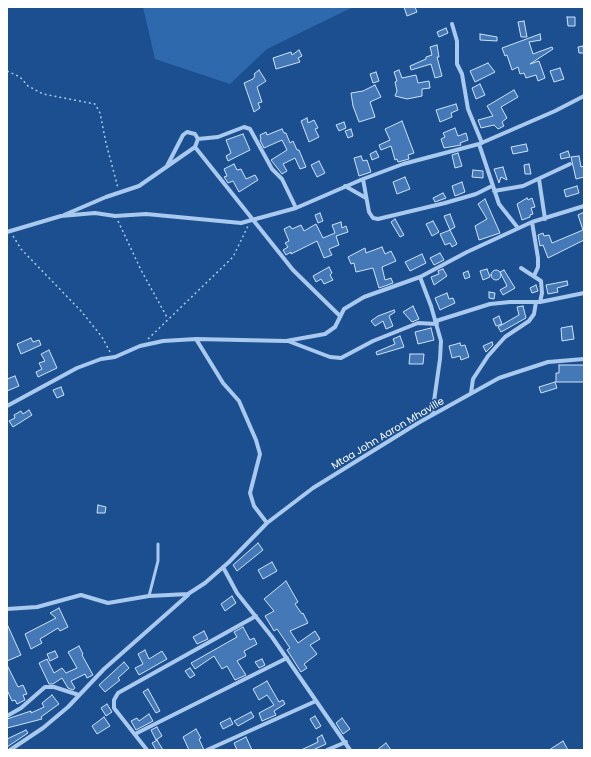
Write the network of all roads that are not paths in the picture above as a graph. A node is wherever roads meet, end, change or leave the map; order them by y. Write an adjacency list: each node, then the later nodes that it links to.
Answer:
1 (452, 24): 4 (street)
2 (584, 96): 4 (street)
3 (198, 139): 5 (street); 7 (street); 15 (street)
4 (481, 144): 8 (street); 11 (street)
5 (195, 147): 7 (street); 17 (street)
6 (570, 164): 9 (street)
7 (166, 166): 16 (street)
8 (363, 179): 10 (street); 13 (street)
9 (539, 179): 12 (street); 18 (street)
10 (345, 186): 13 (street); 15 (street)
11 (492, 186): 12 (street); 13 (street)
12 (494, 191): 20 (street)
13 (366, 198)
14 (584, 206): 18 (street)
15 (296, 208): 17 (street)
16 (61, 216): 17 (street); 21 (street)
17 (252, 219): 27 (street)
18 (544, 219): 19 (street)
19 (532, 222): 20 (street); 23 (street)
20 (518, 228): 24 (street)
21 (8, 231)
22 (521, 268): 23 (street)
23 (534, 276): 26 (street)
24 (420, 277): 27 (street); 28 (street)
25 (584, 293): 26 (street)
26 (538, 302): 28 (street); 32 (street)
27 (340, 316): 30 (street)
28 (436, 323): 30 (street); 34 (street)
29 (196, 339): 30 (street); 33 (street); 35 (street)
30 (287, 341)
31 (584, 359): 32 (street, Mtaa John Aaron Mhaville)
32 (471, 393): 34 (street, Mtaa John Aaron Mhaville)
33 (8, 405)
34 (432, 415): 35 (street, Mtaa John Aaron Mhaville)
35 (267, 523): 37 (street, Mtaa John Aaron Mhaville)
36 (158, 544): 39 (lane)
37 (223, 567): 38 (street, Mtaa John Aaron Mhaville); 41 (street)
38 (188, 594): 39 (street); 43 (street, Mtaa John Aaron Mhaville)
39 (149, 596): 40 (street)
40 (7, 609)
41 (256, 616): 42 (street); 46 (street)
42 (287, 658): 44 (street); 46 (street)
43 (79, 695): 45 (street); 48 (street, Mtaa John Aaron Mhaville)
44 (316, 700): 47 (street); 50 (street)
45 (7, 716)
46 (135, 734): 49 (street)
47 (346, 742): 51 (street); 52 (street)
48 (10, 750)
49 (146, 750)
50 (207, 750)
51 (327, 750)
52 (350, 750)

